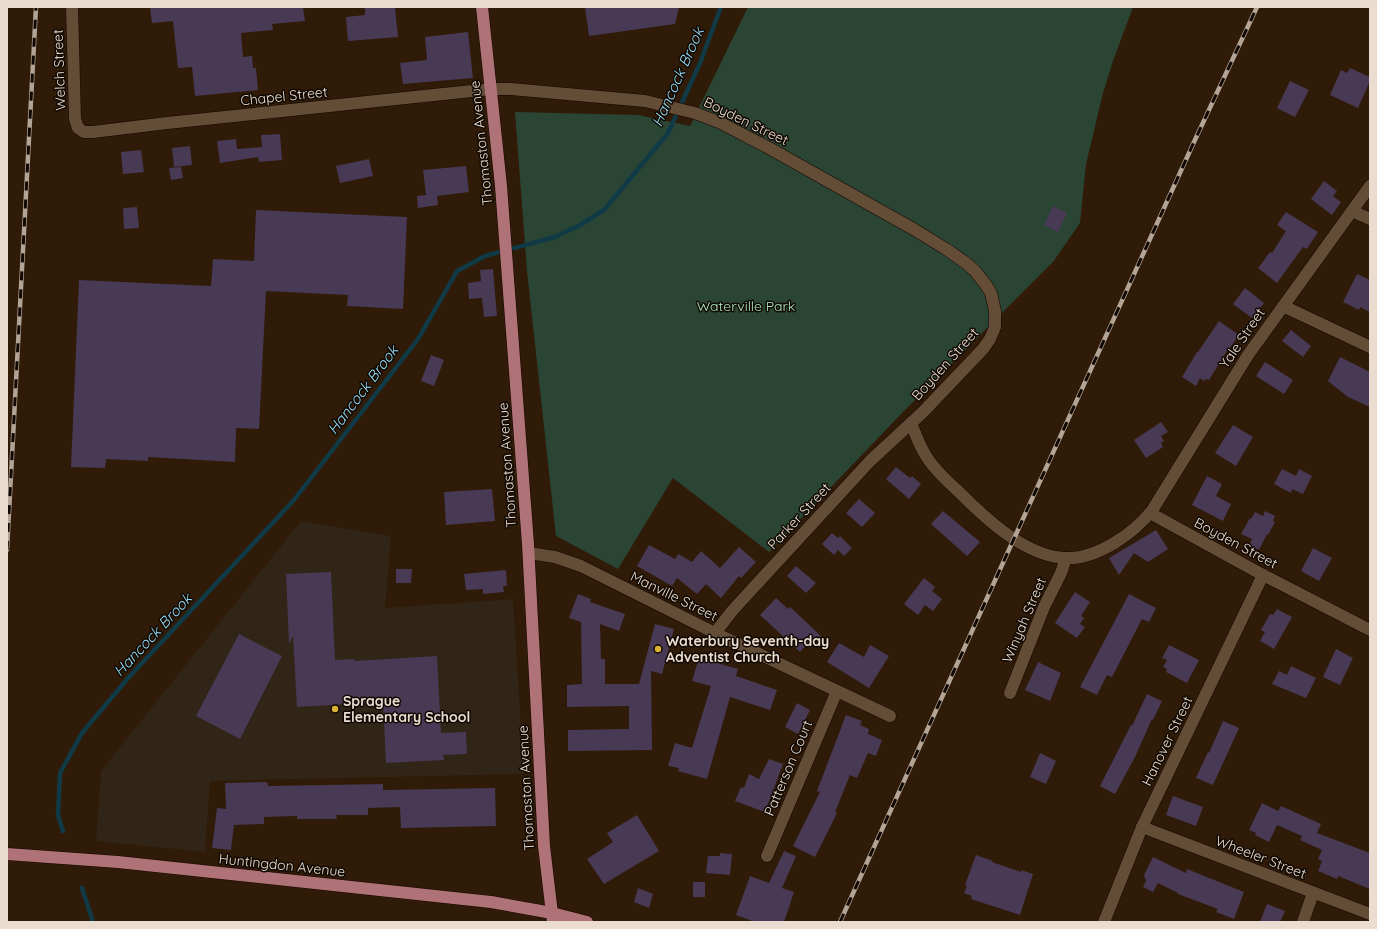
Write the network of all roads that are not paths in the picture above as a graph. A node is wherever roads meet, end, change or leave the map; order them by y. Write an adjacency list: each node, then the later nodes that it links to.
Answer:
1 (72, 7): 4 (street, Welch Street)
2 (482, 7): 3 (main road, Thomaston Avenue)
3 (491, 89): 4 (street, Chapel Street); 10 (street, Boyden Street); 12 (main road, Thomaston Avenue)
4 (80, 130)
5 (1370, 186): 6 (street, Yale Street)
6 (1352, 211): 7 (street); 8 (street, Yale Street)
7 (1370, 219)
8 (1283, 306): 9 (street); 11 (street, Yale Street)
9 (1370, 347)
10 (911, 423): 13 (street); 16 (street, Parker Street)
11 (1150, 513): 13 (street); 14 (street, Boyden Street)
12 (529, 553): 16 (street, Manville Street); 25 (main road, Thomaston Avenue)
13 (1066, 558): 18 (street, Winyah Street)
14 (1264, 575): 15 (street, Boyden Street); 20 (street, Hanover Street)
15 (1370, 630)
16 (715, 633): 17 (street, Manville Street)
17 (837, 691): 19 (street, Manville Street); 22 (street, Patterson Court)
18 (1010, 693)
19 (890, 716)
20 (1142, 827): 23 (street, Wheeler Street); 27 (street, Hanover Street)
21 (8, 854): 25 (main road, Huntingdon Avenue)
22 (767, 856)
23 (1313, 893): 24 (street, Wheeler Street); 28 (street)
24 (1370, 914)
25 (553, 917): 26 (main road, Huntingdon Avenue)
26 (587, 922)
27 (1104, 922)
28 (1303, 922)

